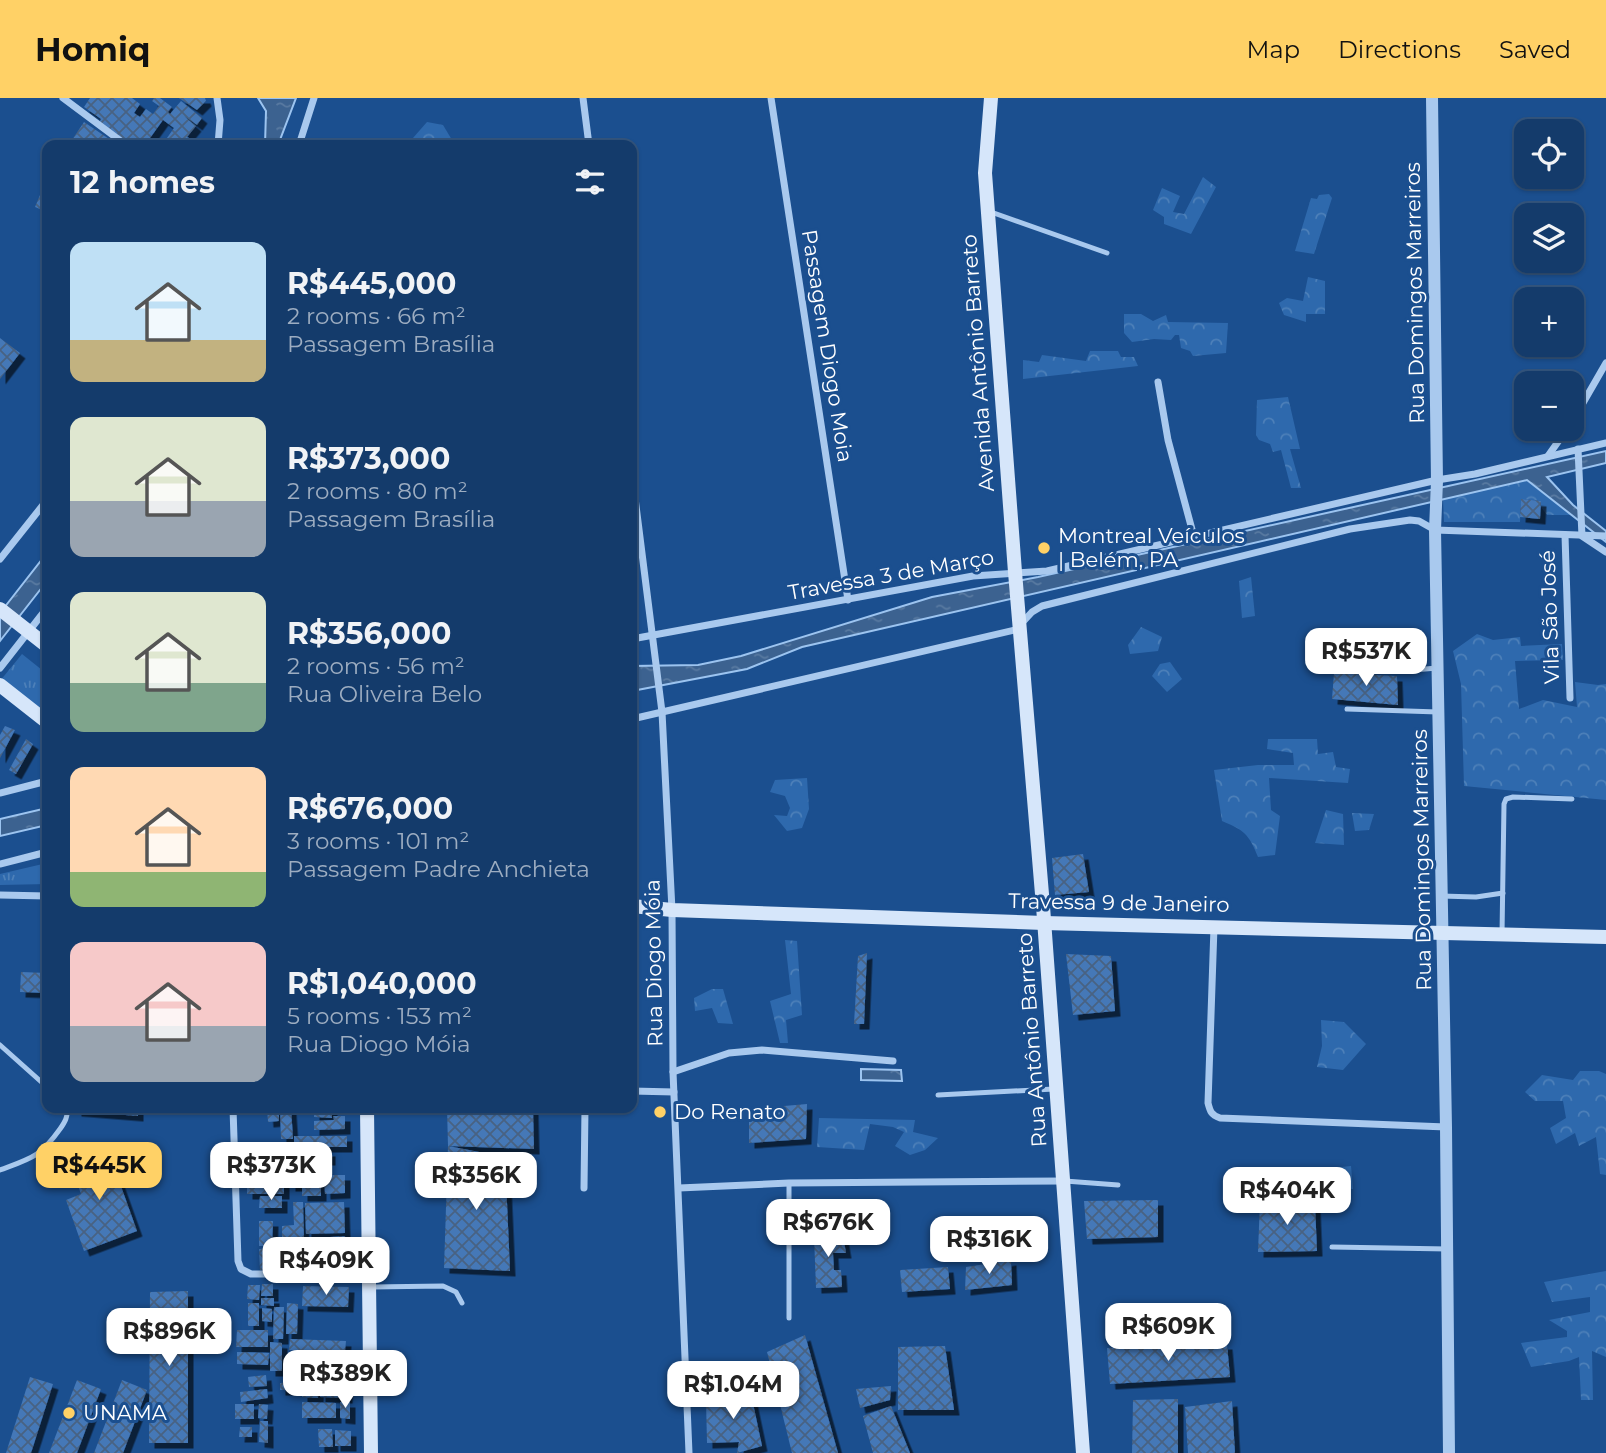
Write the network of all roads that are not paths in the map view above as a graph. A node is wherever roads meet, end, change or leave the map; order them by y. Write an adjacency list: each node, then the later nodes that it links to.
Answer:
1 (63, 98): 8 (street)
2 (217, 98): 9 (street)
3 (314, 98): 10 (street)
4 (583, 98): 11 (street)
5 (771, 98): 32 (street, Passagem Diogo Moia)
6 (991, 98): 12 (main road, Avenida Antônio Barreto)
7 (1432, 98): 21 (street, Rua Domingos Marreiros)
8 (119, 140)
9 (218, 140)
10 (301, 140)
11 (588, 140)
12 (988, 212): 13 (lane); 31 (main road, Avenida Antônio Barreto)
13 (1107, 253)
14 (1606, 363): 16 (street)
15 (1158, 382): 28 (street)
16 (1584, 401)
17 (1559, 441): 20 (street)
18 (1606, 443): 19 (street, Travessa 3 de Março)
19 (1578, 452): 20 (street, Travessa 3 de Março); 26 (street)
20 (1548, 457): 21 (street, Travessa 3 de Março)
21 (1437, 481): 23 (street, Rua Domingos Marreiros); 28 (street, Travessa 3 de Março)
22 (42, 506): 30 (street)
23 (1435, 526): 25 (street); 36 (street); 42 (street, Rua Domingos Marreiros)
24 (637, 534): 37 (street, Rua Diogo Móia)
25 (1565, 535): 26 (street); 44 (street, Vila São José)
26 (1582, 536): 27 (street); 29 (street)
27 (1606, 536)
28 (1194, 537): 31 (street, Travessa 3 de Março)
29 (1606, 552)
30 (0, 559)
31 (1015, 575): 32 (street, Travessa 3 de Março); 36 (main road, Avenida Antônio Barreto)
32 (848, 600): 37 (street, Travessa 3 de Março)
33 (0, 609): 35 (main road)
34 (42, 612): 35 (street)
35 (23, 627): 39 (main road); 41 (street)
36 (1020, 627): 45 (street); 61 (main road, Rua Antônio Barreto)
37 (653, 634): 38 (street, Travessa 3 de Março); 45 (street, Rua Diogo Móia)
38 (637, 638)
39 (42, 642)
40 (1330, 667): 42 (lane)
41 (0, 668)
42 (1437, 668): 47 (street, Rua Domingos Marreiros)
43 (0, 685): 49 (main road)
44 (1570, 698)
45 (662, 708): 48 (street); 60 (street, Rua Diogo Móia)
46 (1347, 709): 47 (lane)
47 (1438, 712): 58 (street, Rua Domingos Marreiros)
48 (637, 717)
49 (42, 718)
50 (42, 781): 51 (street)
51 (0, 793)
52 (1572, 799): 55 (lane)
53 (42, 853): 54 (street)
54 (0, 864)
55 (1503, 894): 58 (lane); 64 (lane)
56 (0, 895): 57 (street)
57 (42, 896)
58 (1441, 896): 63 (street, Rua Domingos Marreiros)
59 (637, 906): 60 (main road, Travessa 9 de Janeiro)
60 (672, 910): 61 (main road, Travessa 9 de Janeiro); 68 (street, Rua Diogo Móia)
61 (1044, 923): 62 (main road, Travessa 9 de Janeiro); 70 (main road, Rua Antônio Barreto)
62 (1214, 927): 63 (main road, Travessa 9 de Janeiro); 78 (street)
63 (1442, 933): 64 (main road, Travessa 9 de Janeiro); 78 (street, Rua Domingos Marreiros)
64 (1502, 934): 65 (main road, Travessa 9 de Janeiro)
65 (1606, 937)
66 (0, 1045): 69 (lane)
67 (893, 1061): 68 (street)
68 (673, 1072): 72 (street, Rua Diogo Móia)
69 (42, 1083)
70 (1057, 1089): 73 (lane); 80 (main road, Rua Antônio Barreto)
71 (637, 1091): 72 (street)
72 (674, 1093): 84 (street, Rua Diogo Móia)
73 (938, 1095)
74 (66, 1113): 79 (lane)
75 (233, 1113): 87 (street)
76 (367, 1113): 87 (main road)
77 (585, 1113): 83 (street)
78 (1446, 1127): 86 (street, Rua Domingos Marreiros)
79 (0, 1170)
80 (1064, 1181): 81 (street); 82 (lane); 92 (main road, Rua Antônio Barreto)
81 (789, 1183): 84 (street); 89 (lane)
82 (1118, 1185)
83 (584, 1188)
84 (679, 1188): 91 (street, Rua Diogo Móia)
85 (1332, 1247): 86 (lane)
86 (1448, 1249): 93 (street, Rua Domingos Marreiros)
87 (368, 1281): 88 (lane); 90 (main road)
88 (462, 1303)
89 (789, 1318)
90 (371, 1453)
91 (689, 1453)
92 (1083, 1453)
93 (1449, 1453)

